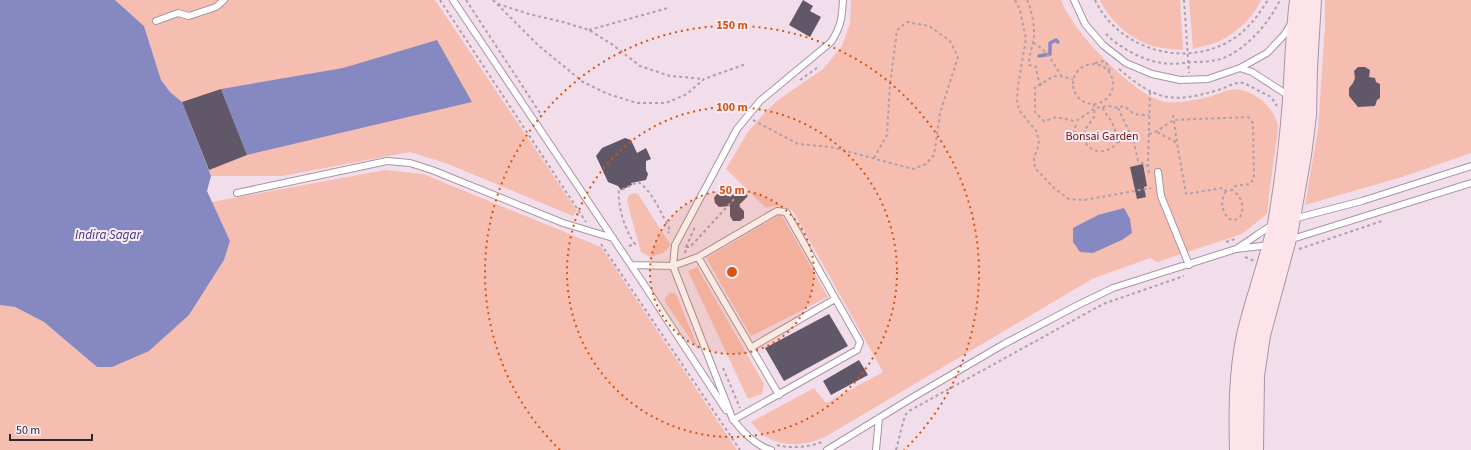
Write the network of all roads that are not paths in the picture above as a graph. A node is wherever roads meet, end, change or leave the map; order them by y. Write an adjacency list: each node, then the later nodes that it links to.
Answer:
1 (224, 0): 7 (lane)
2 (453, 0): 15 (lane)
3 (843, 0): 21 (lane)
4 (1074, 0): 8 (lane)
5 (1312, 0): 14 (street)
6 (1298, 8): 8 (lane); 9 (street)
7 (156, 21)
8 (1240, 68): 9 (lane)
9 (1285, 105): 14 (street)
10 (1471, 166): 14 (lane)
11 (1158, 172): 20 (lane)
12 (1471, 184): 16 (lane)
13 (237, 193): 15 (lane)
14 (1284, 221): 16 (street); 17 (lane)
15 (612, 238): 19 (lane)
16 (1283, 246): 17 (lane); 30 (street); 31 (street)
17 (1236, 249): 20 (lane)
18 (698, 257): 21 (lane); 22 (lane); 23 (lane)
19 (631, 265): 21 (lane); 26 (lane)
20 (1189, 265): 25 (lane)
21 (673, 266): 26 (lane)
22 (836, 299): 23 (lane); 24 (lane)
23 (752, 347): 24 (lane)
24 (779, 394): 26 (lane)
25 (879, 418): 28 (lane); 29 (lane)
26 (733, 420): 27 (lane)
27 (771, 450)
28 (827, 450)
29 (876, 450)
30 (1239, 450)
31 (1254, 450)

